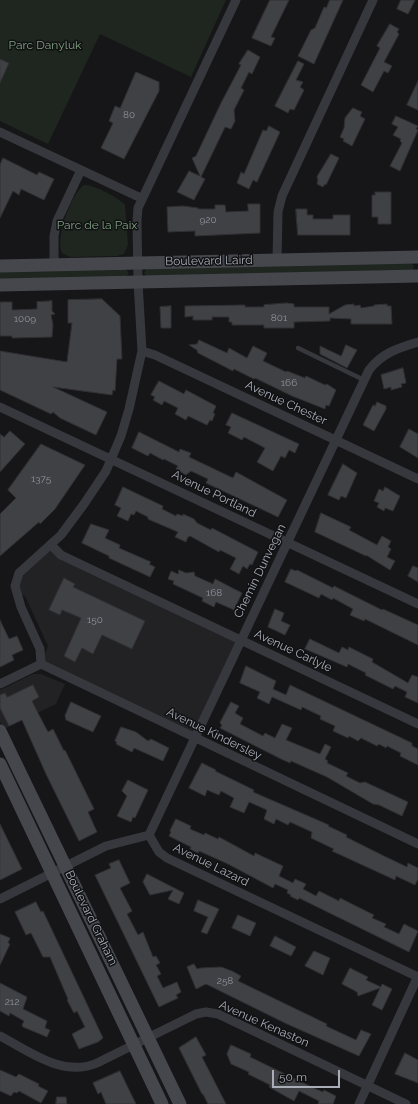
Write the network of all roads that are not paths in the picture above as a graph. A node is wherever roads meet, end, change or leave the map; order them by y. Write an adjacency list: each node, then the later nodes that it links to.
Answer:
1 (236, 0): 5 (street)
2 (373, 0): 7 (street)
3 (0, 132): 4 (street)
4 (81, 170): 5 (street); 9 (street)
5 (141, 198): 8 (street)
6 (418, 257): 7 (street, Boulevard Laird)
7 (277, 260): 8 (street, Boulevard Laird)
8 (138, 262): 9 (street, Boulevard Laird); 12 (street)
9 (54, 264): 10 (street, Boulevard Laird)
10 (0, 266)
11 (418, 276): 12 (street, Boulevard Laird)
12 (138, 282): 13 (street, Boulevard Laird); 16 (street)
13 (0, 285)
14 (418, 342): 17 (street, Chemin Dunvegan)
15 (298, 348): 17 (lane)
16 (142, 351): 19 (street, Avenue Chester); 20 (street)
17 (364, 380): 19 (street, Chemin Dunvegan)
18 (0, 407): 20 (street, Avenue Portland)
19 (336, 440): 21 (street, Avenue Chester); 22 (street, Chemin Dunvegan)
20 (111, 458): 22 (street, Avenue Portland); 23 (street)
21 (418, 479)
22 (287, 542): 24 (street, Avenue Portland); 25 (street, Chemin Dunvegan)
23 (51, 545): 25 (street, Avenue Carlyle); 26 (street)
24 (418, 604)
25 (241, 639): 28 (street, Avenue Carlyle); 30 (street, Chemin Dunvegan)
26 (41, 664): 27 (street); 30 (street, Avenue Kindersley)
27 (0, 684)
28 (418, 724)
29 (0, 731): 34 (street, Boulevard Graham)
30 (194, 739): 32 (street, Chemin Dunvegan); 33 (street, Avenue Kindersley)
31 (0, 764): 35 (street, Boulevard Graham)
32 (149, 835): 34 (street); 37 (street, Avenue Lazard)
33 (418, 844)
34 (66, 866): 35 (street); 39 (street, Boulevard Graham)
35 (52, 873): 36 (street); 40 (street, Boulevard Graham)
36 (0, 899)
37 (418, 977): 41 (street)
38 (0, 1036): 40 (street, Avenue Kenaston)
39 (149, 1038): 40 (street, Avenue Kenaston); 41 (street, Avenue Kenaston); 43 (street, Boulevard Graham)
40 (134, 1045): 42 (street, Boulevard Graham)
41 (368, 1086): 44 (street); 45 (street, Avenue Kenaston)
42 (162, 1104)
43 (180, 1104)
44 (359, 1104)
45 (406, 1104)

